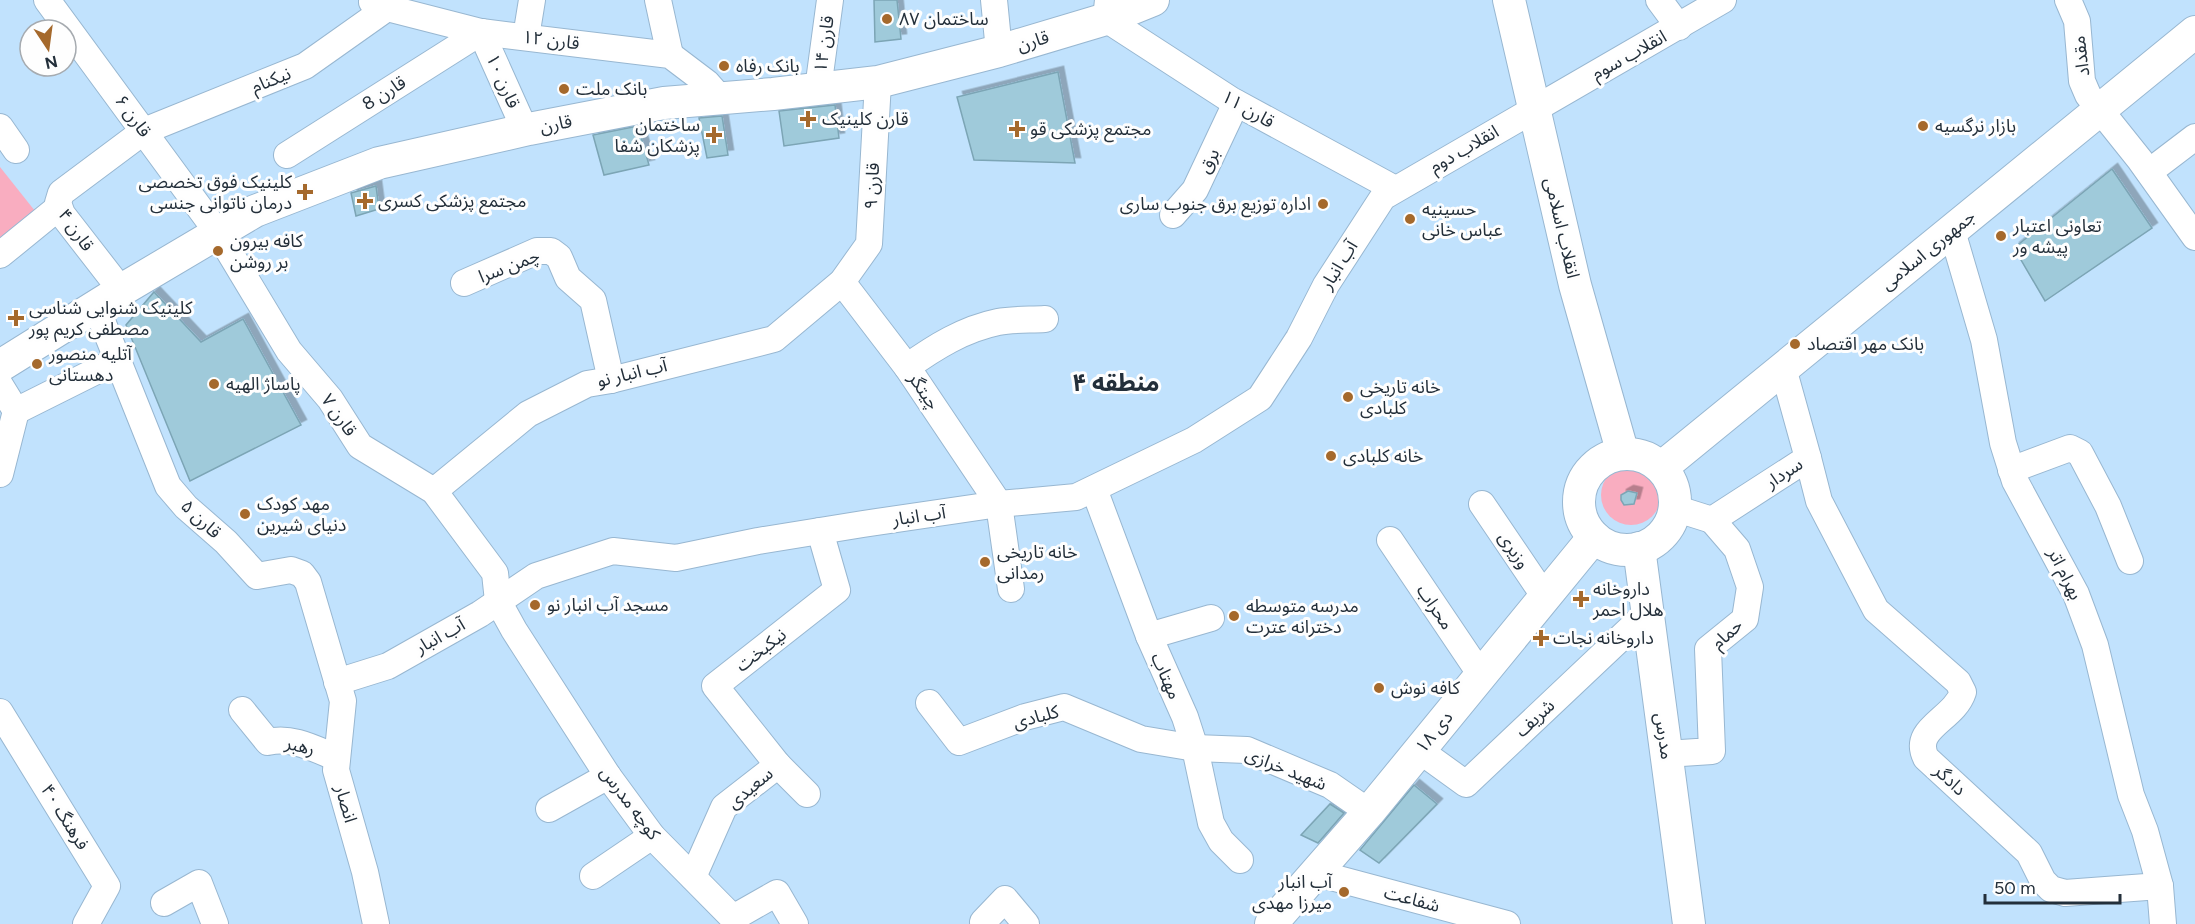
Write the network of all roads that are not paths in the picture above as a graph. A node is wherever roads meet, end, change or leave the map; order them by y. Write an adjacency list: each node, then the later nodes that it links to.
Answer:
1 (47, 0): 27 (street, قارن ۶)
2 (532, 0): 16 (street)
3 (658, 0): 18 (street)
4 (831, 0): 20 (street, قارن ۱۴)
5 (994, 0): 17 (street)
6 (1153, 0): 12 (main road, قارن)
7 (1509, 0): 23 (main road, انقلاب اسلامی)
8 (1659, 0): 13 (street)
9 (1723, 0): 13 (street, انقلاب سوم)
10 (2068, 0): 24 (street, مقداد)
11 (378, 4): 14 (street, قارن ۱۲); 27 (street, نیکنام)
12 (1107, 10): 17 (main road, قارن); 22 (street, قارن ۱۱)
13 (1678, 27): 23 (street, انقلاب سوم)
14 (482, 32): 16 (street, قارن ۱۲); 26 (street, قارن ١٠); 30 (street, قارن 8)
15 (2195, 32): 24 (main road, جمهوری اسلامی)
16 (526, 37): 18 (street, قارن ۱۲)
17 (999, 51): 19 (main road, قارن)
18 (670, 55): 21 (street, قارن ۱۲)
19 (878, 82): 20 (main road, قارن); 39 (street, قارن ٩)
20 (818, 89): 21 (main road, قارن)
21 (721, 99): 26 (main road, قارن)
22 (1236, 103): 32 (street, قارن ۱۱); 34 (street, برق)
23 (1534, 108): 32 (street, انقلاب دوم); 50 (main road, انقلاب اسلامی)
24 (2100, 109): 31 (street, مقداد); 35 (main road, جمهوری اسلامی)
25 (0, 128): 29 (street)
26 (525, 130): 36 (main road, قارن)
27 (144, 131): 33 (street, قارن ۴); 36 (street, قارن ۶)
28 (2195, 137): 31 (street)
29 (16, 150)
30 (287, 155)
31 (2149, 172): 37 (street, مقداد)
32 (1395, 189): 55 (street, آب انبار)
33 (59, 207): 38 (street); 41 (street, قارن ۴)
34 (1173, 215)
35 (1952, 231): 46 (main road, جمهوری اسلامی); 53 (street, بهرام اتر)
36 (218, 233): 41 (main road, قارن); 56 (street, قارن ٧)
37 (2195, 237)
38 (0, 255)
39 (842, 282): 45 (street, چیتگر); 47 (street, آب انبار نو)
40 (464, 283): 47 (street, چمن سرا)
41 (108, 298): 43 (street, قارن ۵); 44 (main road, قارن)
42 (1045, 320): 45 (street)
43 (118, 360): 49 (street); 73 (street, قارن ۵)
44 (0, 366)
45 (907, 367): 57 (street, چیتگر)
46 (1783, 368): 51 (street, سردار); 52 (main road, جمهوری اسلامی)
47 (611, 380): 56 (street, آب انبار نو)
48 (0, 385): 49 (street)
49 (16, 411): 54 (street)
50 (1623, 454): 52 (main road); 62 (main road)
51 (1808, 458): 60 (street, سردار); 91 (street, دادگر)
52 (1661, 468): 59 (main road)
53 (2011, 470): 65 (street); 91 (street, بهرام اتر)
54 (0, 474)
55 (1094, 489): 57 (street, آب انبار); 71 (street, مهتاب)
56 (434, 491): 68 (street, قارن ٧)
57 (999, 504): 61 (street, آب انبار); 66 (street)
58 (1482, 504): 67 (street, وزیری)
59 (1674, 508): 60 (street); 64 (main road)
60 (1712, 520): 79 (street, حمام)
61 (820, 531): 68 (street, آب انبار); 81 (street, نیکبخت)
62 (1594, 537): 64 (main road); 67 (main road, ۱۸ دی)
63 (1390, 540): 72 (street, محراب)
64 (1639, 548): 69 (main road, مدرس)
65 (2130, 561)
66 (1011, 589)
67 (1545, 597): 72 (main road, ۱۸ دی)
68 (498, 601): 73 (street, آب انبار); 82 (street, کوچه مدرس)
69 (1647, 613): 78 (street, شریف); 79 (main road, مدرس)
70 (1211, 618): 71 (street)
71 (1149, 636): 77 (street, مهتاب)
72 (1480, 675): 78 (main road, ۱۸ دی)
73 (337, 682): 80 (street, انصار)
74 (929, 703): 77 (street, کلبادی)
75 (242, 710): 80 (street, رهبر)
76 (0, 712): 94 (street, فرهنگ ۴۰)
77 (1195, 748): 85 (street, شهید خرازی); 87 (street, مهتاب)
78 (1419, 750): 85 (main road, ۱۸ دی)
79 (1666, 754): 102 (main road, مدرس)
80 (337, 758): 96 (street, انصار)
81 (778, 765): 83 (street); 90 (street, سعیدی)
82 (608, 776): 84 (street); 86 (street, کوچه مدرس)
83 (807, 794)
84 (549, 809)
85 (1369, 812): 88 (main road, ۱۸ دی)
86 (652, 836): 89 (street); 90 (street, کوچه مدرس)
87 (1240, 860)
88 (1316, 873): 93 (street, شفاعت); 100 (main road, ۱۸ دی)
89 (593, 876)
90 (693, 877): 97 (street, کوچه مدرس)
91 (2160, 886): 103 (street, بهرام اتر)
92 (164, 903): 95 (street)
93 (1467, 919): 101 (street, شفاعت)
94 (86, 924)
95 (215, 924)
96 (376, 924)
97 (795, 924)
98 (984, 924): 99 (street)
99 (1026, 924)
100 (1271, 924)
101 (1507, 924)
102 (1689, 924)
103 (2163, 924)

